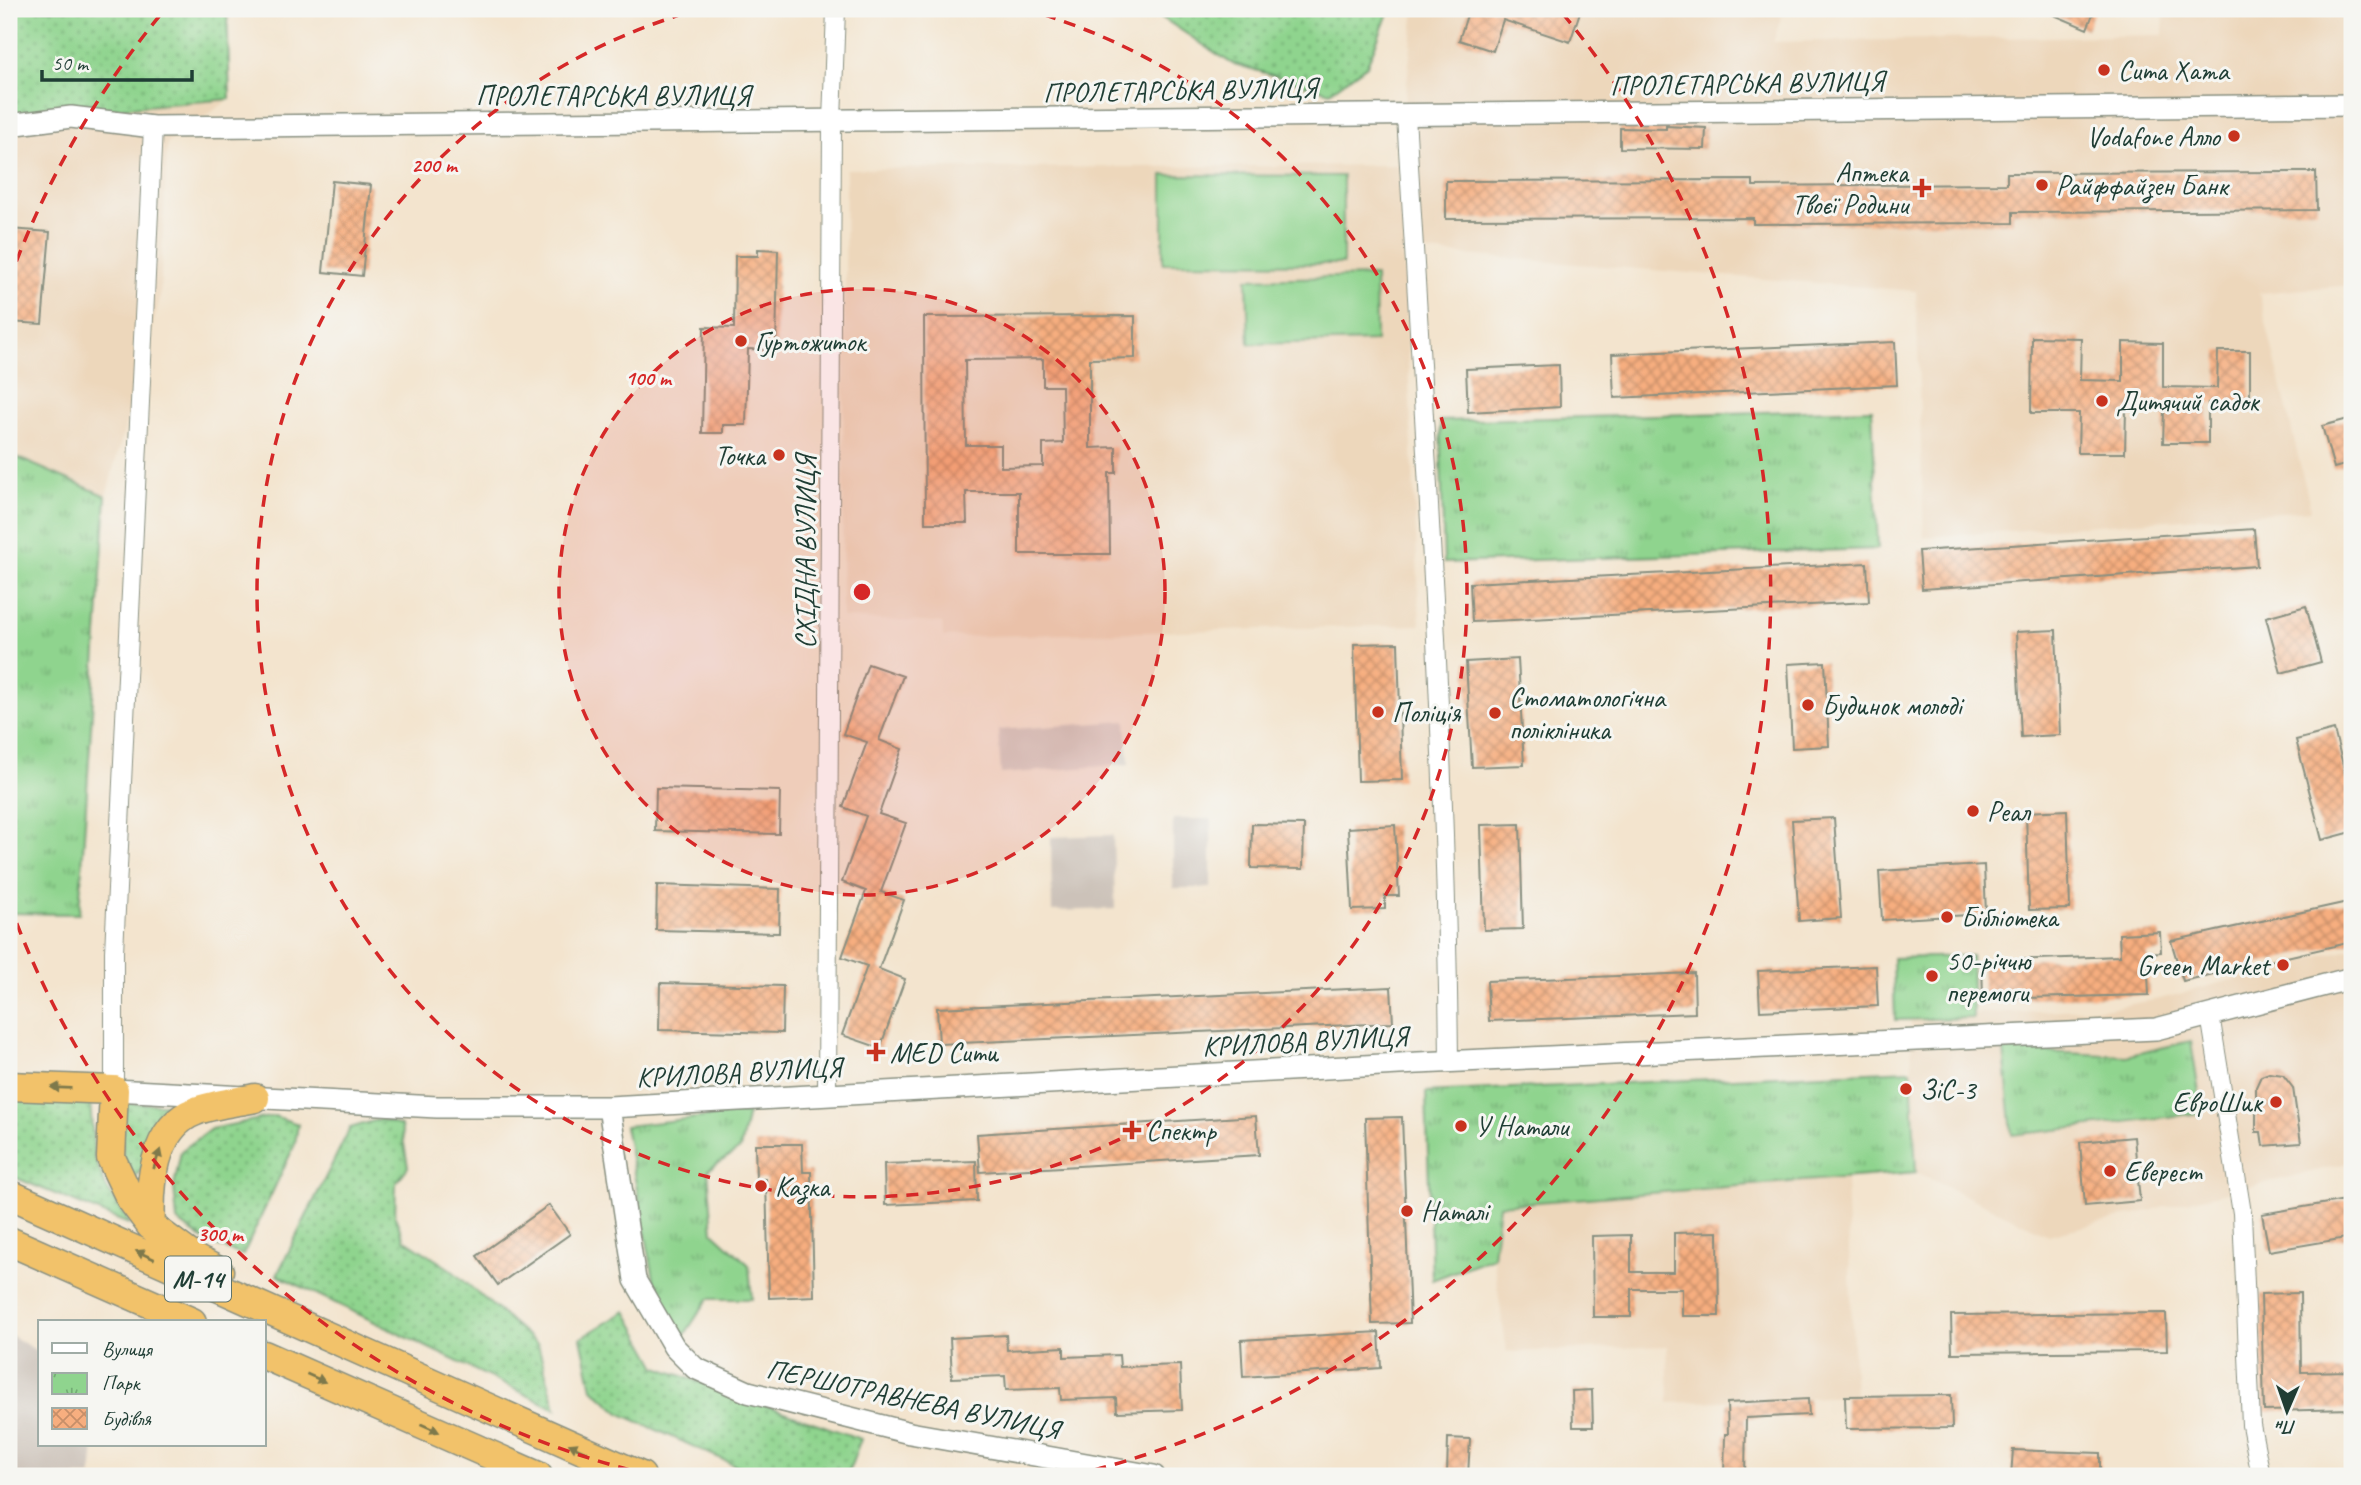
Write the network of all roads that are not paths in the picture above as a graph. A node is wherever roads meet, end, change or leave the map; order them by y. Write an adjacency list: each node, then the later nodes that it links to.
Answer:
1 (836, 9): 4 (street, СХІДНА ВУЛИЦЯ)
2 (2352, 105): 3 (street, ПРОЛЕТАРСЬКА ВУЛИЦЯ)
3 (1406, 116): 4 (street, ПРОЛЕТАРСЬКА ВУЛИЦЯ); 9 (street)
4 (832, 121): 6 (street, ПРОЛЕТАРСЬКА ВУЛИЦЯ); 12 (street, СХІДНА ВУЛИЦЯ)
5 (9, 125): 6 (street, ПРОЛЕТАРСЬКА ВУЛИЦЯ)
6 (153, 127): 11 (street)
7 (2352, 978): 8 (street, КРИЛОВА ВУЛИЦЯ)
8 (2210, 1015): 9 (street, КРИЛОВА ВУЛИЦЯ); 24 (street)
9 (1449, 1062): 12 (street, КРИЛОВА ВУЛИЦЯ)
10 (9, 1086): 11 (highway, one-way to 10)
11 (114, 1090): 13 (street, КРИЛОВА ВУЛИЦЯ); 16 (highway)
12 (827, 1096): 14 (street, КРИЛОВА ВУЛИЦЯ)
13 (254, 1098): 14 (street, КРИЛОВА ВУЛИЦЯ); 16 (highway, one-way to 13)
14 (608, 1107): 23 (street, ПЕРШОТРАВНЕВА ВУЛИЦЯ)
15 (9, 1194): 20 (highway, М-14, one-way to 15)
16 (151, 1226): 20 (highway)
17 (9, 1241): 18 (highway, М-14)
18 (187, 1320)
19 (266, 1355): 21 (highway, one-way to 21)
20 (387, 1363): 22 (highway, М-14, one-way to 20)
21 (538, 1476)
22 (640, 1476)
23 (1154, 1476)
24 (2261, 1476)

